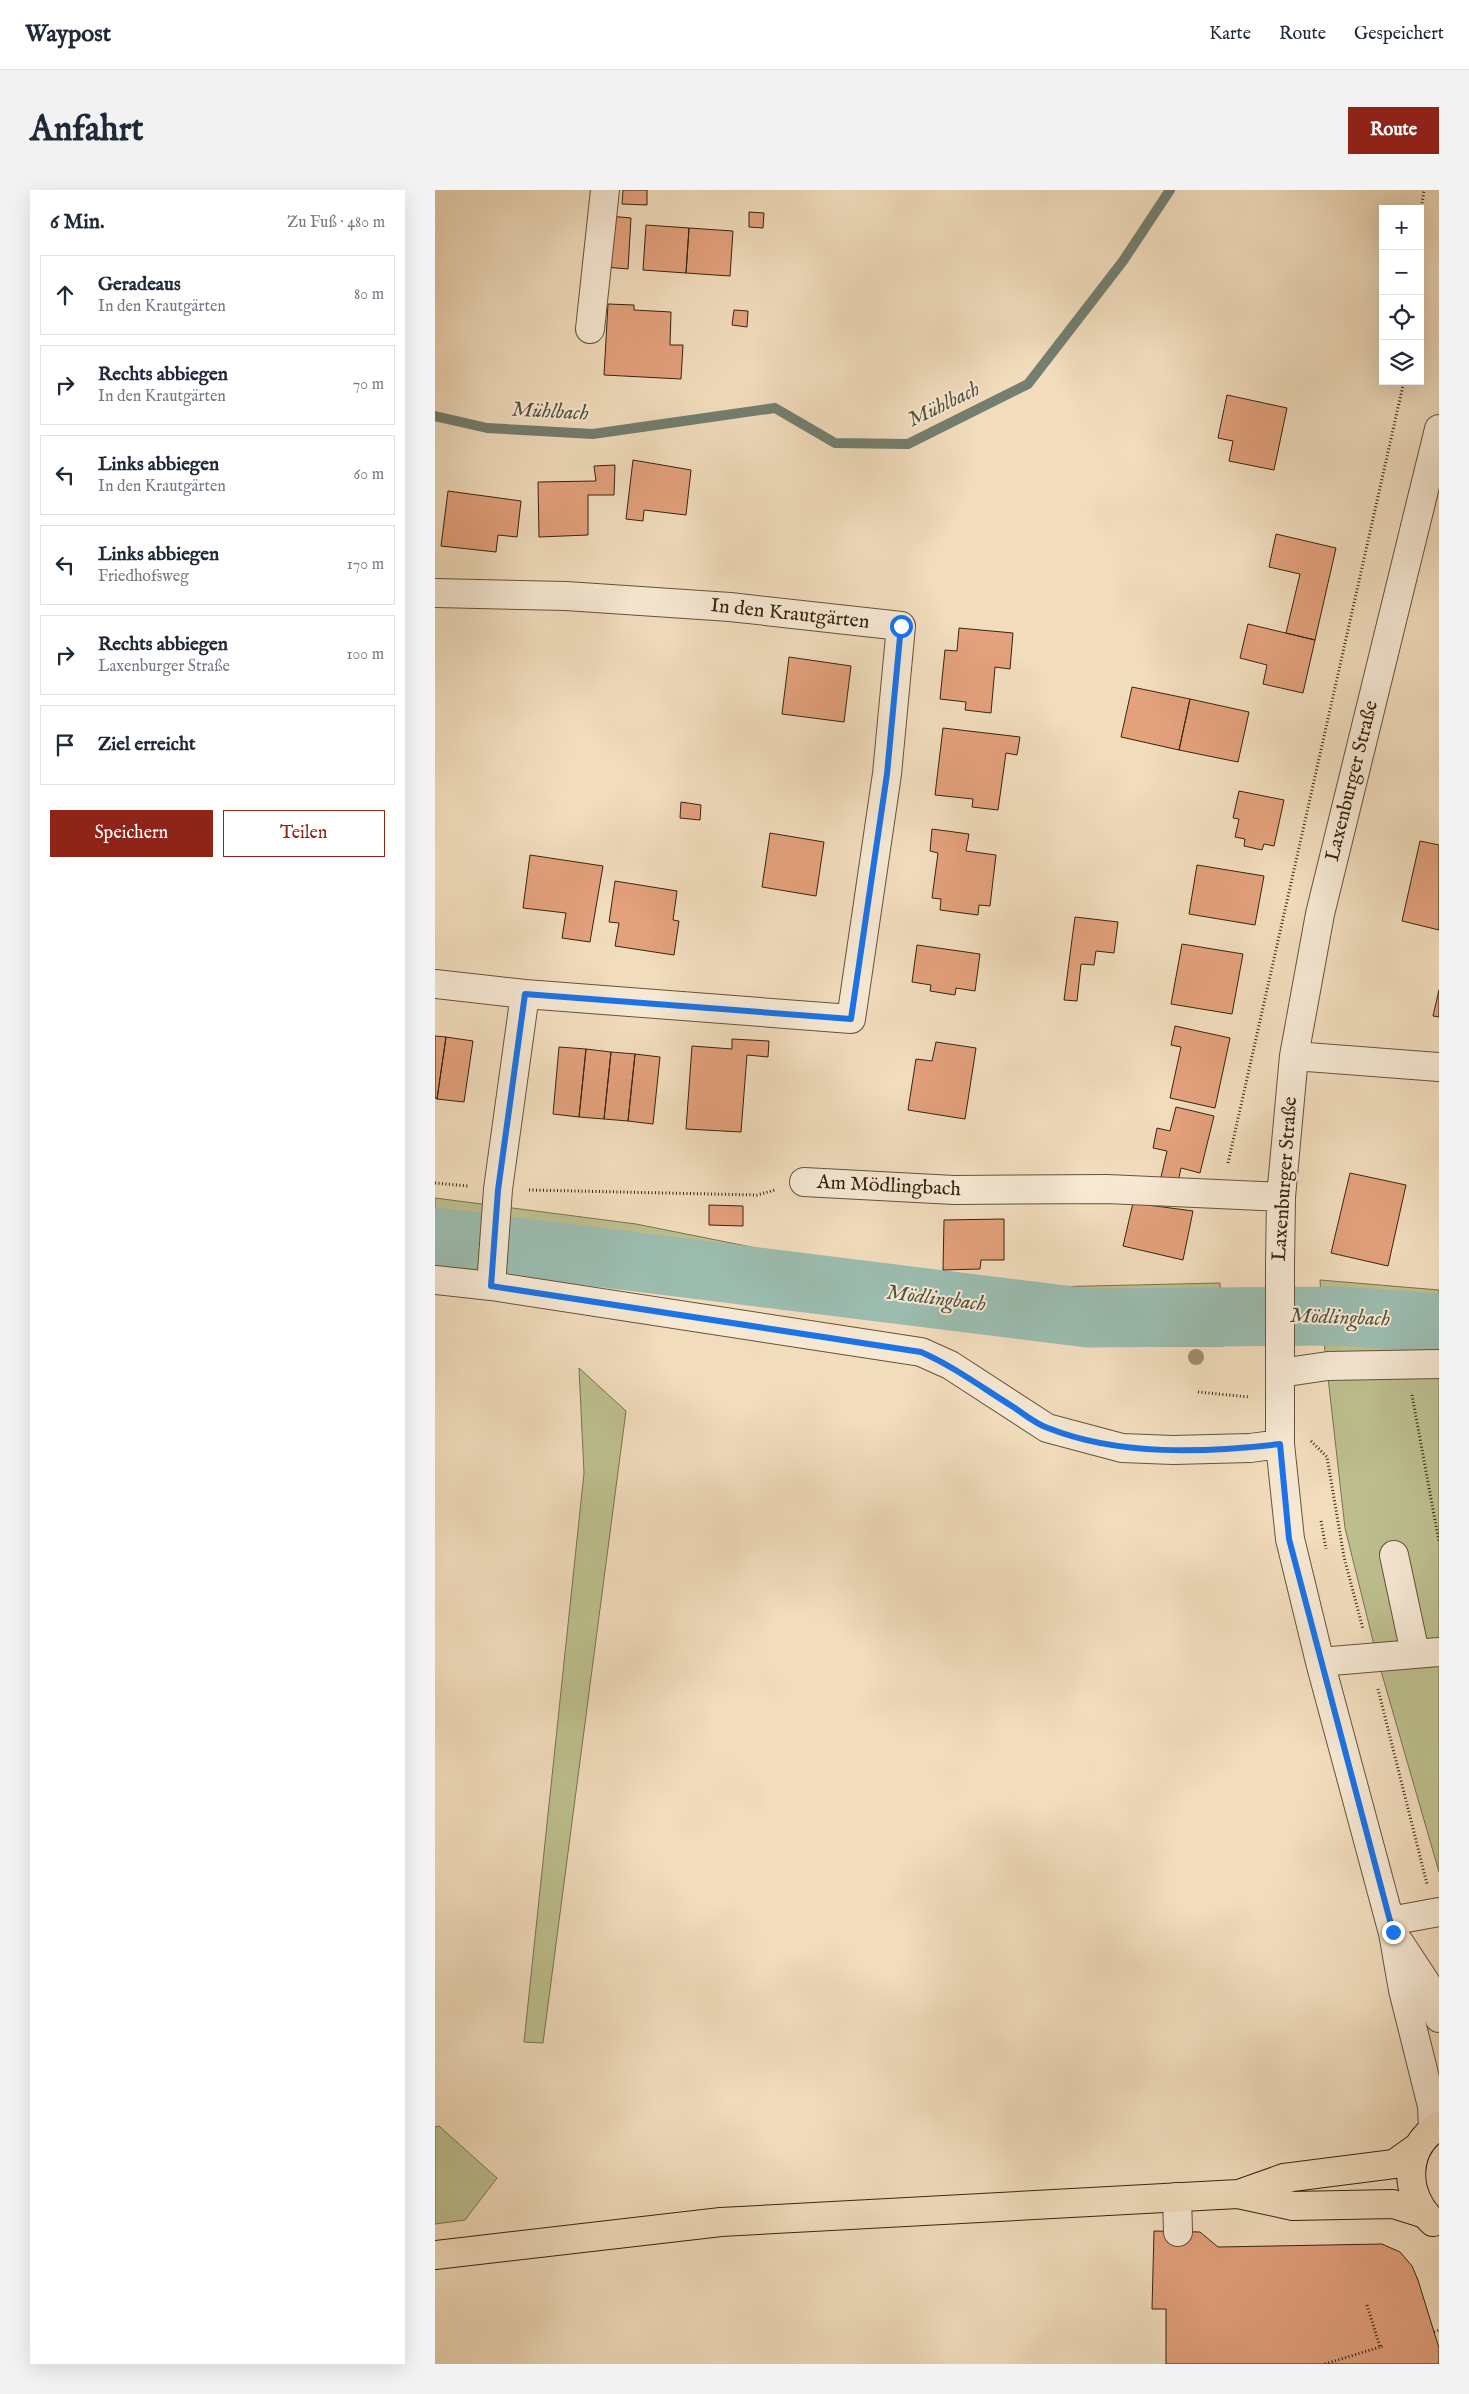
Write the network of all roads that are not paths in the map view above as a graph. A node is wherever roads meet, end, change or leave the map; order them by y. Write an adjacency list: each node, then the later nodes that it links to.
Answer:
1 (605, 190): 2 (street)
2 (590, 329)
3 (1439, 429): 7 (street, Laxenburger Straße)
4 (435, 593): 6 (street, In den Krautgärten)
5 (435, 984): 6 (street, In den Krautgärten)
6 (525, 994): 12 (street)
7 (1294, 1056): 8 (street); 10 (street, Laxenburger Straße)
8 (1439, 1067)
9 (804, 1182): 10 (street, Am Mödlingbach)
10 (1281, 1198): 14 (street, Laxenburger Straße)
11 (435, 1280): 12 (street)
12 (491, 1286): 15 (street)
13 (1439, 1364): 14 (street)
14 (1280, 1367): 15 (street, Laxenburger Straße)
15 (1280, 1444): 18 (street, Laxenburger Straße)
16 (1394, 1555): 17 (street)
17 (1427, 1653): 18 (street)
18 (1320, 1662): 20 (street, Laxenburger Straße)
19 (1439, 1912): 20 (street)
20 (1391, 1927): 21 (street, Laxenburger Straße); 22 (street, Laxenburger Straße)
21 (1439, 2018)
22 (1430, 2134): 23 (main road); 25 (main road)
23 (1239, 2194): 24 (main road); 25 (main road)
24 (1177, 2197): 26 (street); 27 (main road)
25 (1432, 2220)
26 (1178, 2232)
27 (435, 2255)

